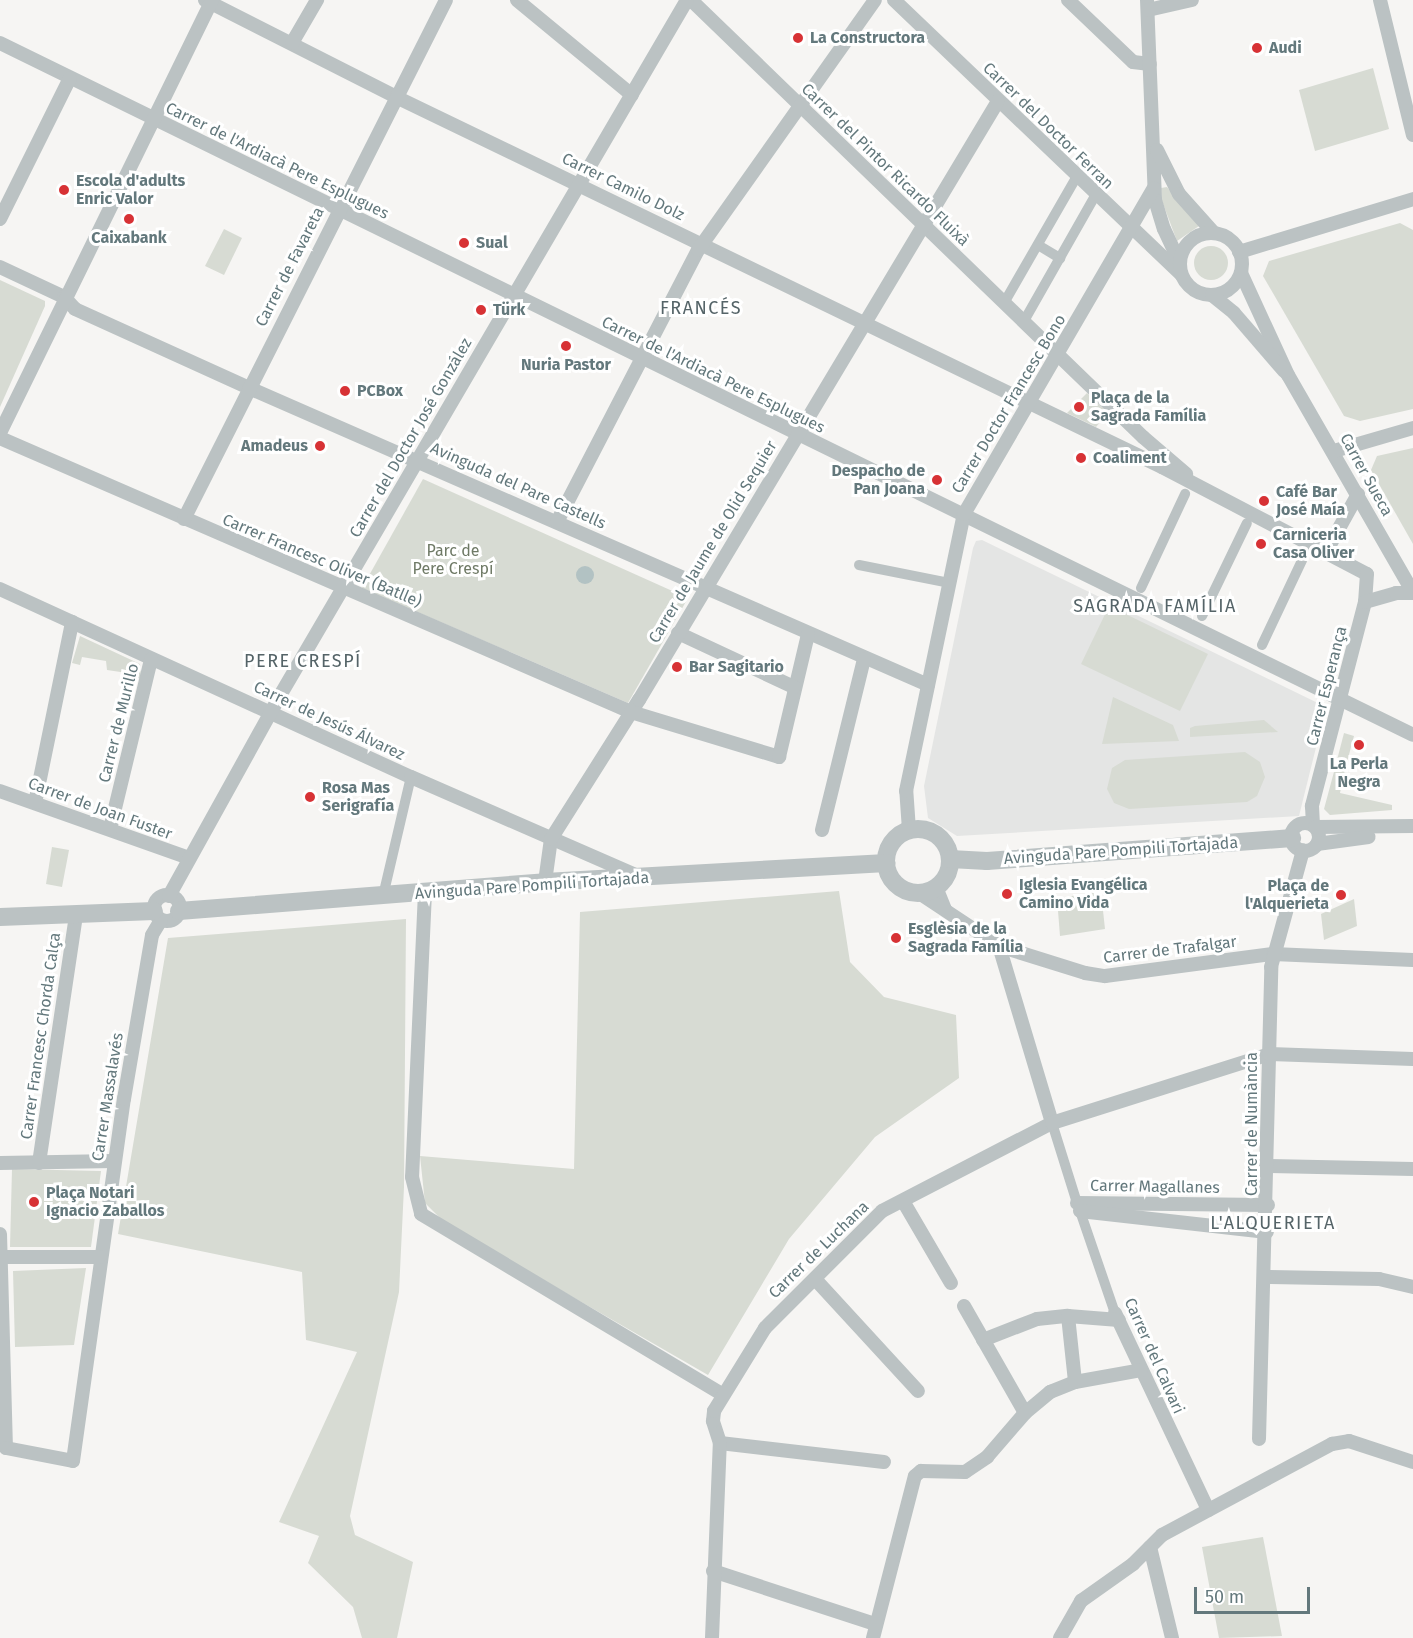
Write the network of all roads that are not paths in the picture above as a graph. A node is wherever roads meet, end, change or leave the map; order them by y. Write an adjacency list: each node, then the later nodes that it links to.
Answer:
1 (317, 0): 13 (street)
2 (446, 0): 17 (street, Carrer de Favareta)
3 (517, 0): 16 (street)
4 (689, 0): 16 (street, Carrer del Doctor José González); 19 (street, Carrer del Pintor Ricardo Fluixà)
5 (875, 0): 19 (street)
6 (894, 0): 18 (street, Carrer del Doctor Ferran)
7 (1068, 0): 14 (street)
8 (1192, 0): 11 (street)
9 (1380, 0): 21 (street)
10 (209, 1): 13 (street, Carrer Camilo Dolz); 20 (street)
11 (1148, 5): 14 (street)
12 (0, 43): 15 (street, Carrer de l'Ardiacà Pere Esplugues)
13 (292, 43): 17 (street, Carrer Camilo Dolz)
14 (1150, 64): 22 (street)
15 (70, 78): 20 (street, Carrer de l'Ardiacà Pere Esplugues); 29 (street)
16 (632, 95): 24 (street, Carrer del Doctor José González)
17 (396, 97): 24 (street, Carrer Camilo Dolz); 28 (street, Carrer de Favareta)
18 (998, 101): 23 (street, Carrer del Doctor Ferran); 30 (street, Carrer de Jaume de Olid Sequier)
19 (800, 106): 30 (street, Carrer del Pintor Ricardo Fluixà); 33 (street)
20 (154, 119): 28 (street, Carrer de l'Ardiacà Pere Esplugues); 42 (street)
21 (1413, 135)
22 (1155, 146): 25 (street); 32 (street)
23 (1077, 176): 26 (street, Carrer del Doctor Ferran); 34 (street)
24 (579, 184): 33 (street, Carrer Camilo Dolz); 40 (street, Carrer del Doctor José González)
25 (1154, 188): 31 (street, Carrer Doctor Francesc Bono); 38 (street)
26 (1096, 194): 31 (street, Carrer del Doctor Ferran); 36 (street)
27 (1413, 199): 35 (street)
28 (338, 209): 40 (street, Carrer de l'Ardiacà Pere Esplugues); 49 (street, Carrer de Favareta)
29 (0, 219)
30 (922, 225): 43 (street, Carrer del Pintor Ricardo Fluixà); 45 (street, Carrer de Jaume de Olid Sequier)
31 (1132, 227): 38 (street, Carrer del Doctor Ferran); 46 (street, Carrer Doctor Francesc Bono)
32 (1213, 232): 35 (street); 38 (street)
33 (702, 244): 45 (street, Carrer Camilo Dolz); 47 (street)
34 (1038, 245): 36 (street); 43 (street)
35 (1239, 252): 39 (street)
36 (1060, 258): 44 (street)
37 (0, 267): 42 (street, Avinguda del Pare Castells)
38 (1180, 267): 41 (street)
39 (1241, 273): 41 (street); 48 (street, Carrer Sueca)
40 (514, 295): 47 (street, Carrer de l'Ardiacà Pere Esplugues); 56 (street, Carrer del Doctor José González)
41 (1212, 295): 48 (street, Carrer Sueca)
42 (64, 297): 49 (street, Avinguda del Pare Castells); 52 (street)
43 (1004, 303): 44 (street, Carrer del Pintor Ricardo Fluixà)
44 (1024, 321): 46 (street, Carrer del Pintor Ricardo Fluixà)
45 (863, 324): 50 (street, Carrer Camilo Dolz); 53 (street, Carrer de Jaume de Olid Sequier)
46 (1058, 353): 50 (street, Carrer Doctor Francesc Bono); 57 (street)
47 (643, 360): 53 (street, Carrer de l'Ardiacà Pere Esplugues); 62 (street)
48 (1288, 375): 55 (street, Carrer Sueca)
49 (249, 388): 56 (street, Avinguda del Pare Castells); 61 (street, Carrer de Favareta)
50 (1027, 404): 57 (street); 60 (street, Carrer Doctor Francesc Bono)
51 (1413, 428): 55 (street)
52 (0, 433)
53 (797, 434): 60 (street, Carrer de l'Ardiacà Pere Esplugues); 69 (street, Carrer de Jaume de Olid Sequier)
54 (0, 438): 61 (street, Carrer Francesc Oliver (Batlle))
55 (1334, 451): 59 (street, Carrer Sueca)
56 (418, 459): 62 (street, Avinguda del Pare Castells); 68 (street, Carrer del Doctor José González)
57 (1203, 489): 64 (street)
58 (1185, 494): 70 (street)
59 (1358, 494): 64 (street); 72 (street, Carrer Sueca)
60 (964, 514): 67 (street, Carrer Doctor Francesc Bono); 83 (street, Carrer de l'Ardiacà Pere Esplugues)
61 (184, 519): 68 (street, Carrer Francesc Oliver (Batlle))
62 (557, 522): 69 (street, Avinguda del Pare Castells)
63 (1247, 523): 74 (street)
64 (1327, 550): 73 (street, Carrer Esperança)
65 (1306, 552): 78 (street)
66 (859, 565): 67 (street)
67 (950, 583): 81 (street, Carrer Doctor Francesc Bono)
68 (343, 588): 84 (street, Carrer del Doctor José González); 85 (street, Carrer Francesc Oliver (Batlle))
69 (705, 588): 76 (street, Carrer de Jaume de Olid Sequier); 77 (street, Avinguda del Pare Castells)
70 (1142, 588)
71 (0, 589): 75 (street, Carrer de Jesús Álvarez)
72 (1413, 593): 73 (street)
73 (1365, 602): 83 (street, Carrer Esperança)
74 (1202, 616)
75 (72, 622): 80 (street, Carrer de Jesús Álvarez); 89 (street)
76 (678, 633): 82 (street); 85 (street, Carrer de Jaume de Olid Sequier)
77 (808, 634): 79 (street, Avinguda del Pare Castells); 82 (street)
78 (1262, 645)
79 (864, 658): 81 (street, Avinguda del Pare Castells); 94 (street)
80 (151, 659): 84 (street, Carrer de Jesús Álvarez); 92 (street, Carrer de Murillo)
81 (928, 685): 93 (street, Carrer Doctor Francesc Bono)
82 (794, 687): 85 (street, Carrer Francesc Oliver (Batlle))
83 (1340, 698): 86 (street, Carrer de l'Ardiacà Pere Esplugues); 90 (street, Carrer Esperança)
84 (271, 712): 87 (street, Carrer de Jesús Álvarez); 99 (street, Carrer del Doctor José González)
85 (631, 712): 96 (street, Carrer de Jaume de Olid Sequier)
86 (1413, 735)
87 (411, 777): 96 (street, Carrer de Jesús Álvarez); 106 (street)
88 (0, 791): 89 (street, Carrer de Joan Fuster)
89 (35, 803): 92 (street, Carrer de Joan Fuster)
90 (1314, 826): 91 (street); 97 (street); 98 (street, Carrer Esperança)
91 (1413, 826)
92 (110, 829): 99 (street, Carrer de Joan Fuster)
93 (909, 830): 100 (street); 101 (street)
94 (822, 831)
95 (1413, 835): 98 (street)
96 (551, 839): 102 (street, Carrer de Jesús Álvarez); 103 (street, Carrer de Jaume de Olid Sequier)
97 (1297, 844): 98 (street); 100 (street, Avinguda Pare Pompili Tortajada); 112 (street)
98 (1317, 844)
99 (189, 858): 107 (street, Carrer del Doctor José González)
100 (950, 859): 104 (street)
101 (886, 863): 102 (street, Avinguda Pare Pompili Tortajada); 104 (street)
102 (646, 879): 103 (street, Avinguda Pare Pompili Tortajada)
103 (545, 882): 105 (street, Avinguda Pare Pompili Tortajada)
104 (927, 890): 111 (street, Carrer de Trafalgar)
105 (424, 892): 106 (street, Avinguda Pare Pompili Tortajada); 140 (street)
106 (383, 896): 107 (street, Avinguda Pare Pompili Tortajada)
107 (174, 903): 109 (street); 109 (street, Carrer del Doctor José González)
108 (76, 915): 109 (street); 110 (street); 119 (street, Carrer Francesc Chorda Calça)
109 (158, 915): 117 (street, Carrer Massalavés)
110 (0, 917)
111 (999, 946): 112 (street, Carrer de Trafalgar); 116 (street)
112 (1273, 954): 113 (street, Carrer de Trafalgar); 114 (street, Carrer de Numància)
113 (1413, 960)
114 (1269, 1054): 115 (street, Carrer de Luchana); 116 (street, Carrer de Luchana); 120 (street, Carrer de Numància)
115 (1413, 1059)
116 (1052, 1123): 122 (street, Carrer de Luchana); 124 (street, Carrer del Calvari)
117 (114, 1161): 119 (street); 128 (street, Carrer Massalavés)
118 (0, 1163): 119 (street)
119 (39, 1163)
120 (1269, 1166): 121 (street); 123 (street, Carrer de Numància)
121 (1413, 1169)
122 (903, 1201): 130 (street, Carrer de Luchana); 131 (street)
123 (1268, 1205): 124 (street, Carrer Magallanes); 125 (street, Carrer de Numància)
124 (1079, 1207): 125 (street, Carrer Magallanes); 135 (street, Carrer del Calvari)
125 (1267, 1232): 129 (street, Carrer de Numància)
126 (0, 1234): 127 (street)
127 (1, 1257): 128 (street); 128 (street, Carrer Massalavés)
128 (99, 1257)
129 (1265, 1277): 132 (street); 142 (street, Carrer de Numància)
130 (815, 1279): 139 (street); 140 (street, Carrer de Luchana)
131 (951, 1283)
132 (1413, 1287)
133 (964, 1306): 136 (street)
134 (1068, 1316): 135 (street); 136 (street); 138 (street)
135 (1117, 1317): 137 (street, Carrer del Calvari)
136 (983, 1340): 141 (street)
137 (1141, 1371): 138 (street); 146 (street, Carrer del Calvari)
138 (1075, 1382): 141 (street)
139 (918, 1391)
140 (723, 1395): 143 (street, Carrer de Luchana)
141 (1025, 1413): 149 (street)
142 (1259, 1439)
143 (720, 1443): 144 (street); 148 (street, Carrer de Luchana)
144 (884, 1462)
145 (1413, 1462): 146 (street)
146 (1208, 1510): 147 (street)
147 (1150, 1547): 152 (street); 153 (street)
148 (713, 1571): 149 (street); 150 (street, Carrer de Luchana)
149 (875, 1624): 151 (street)
150 (712, 1638)
151 (873, 1638)
152 (1060, 1638)
153 (1172, 1638)

